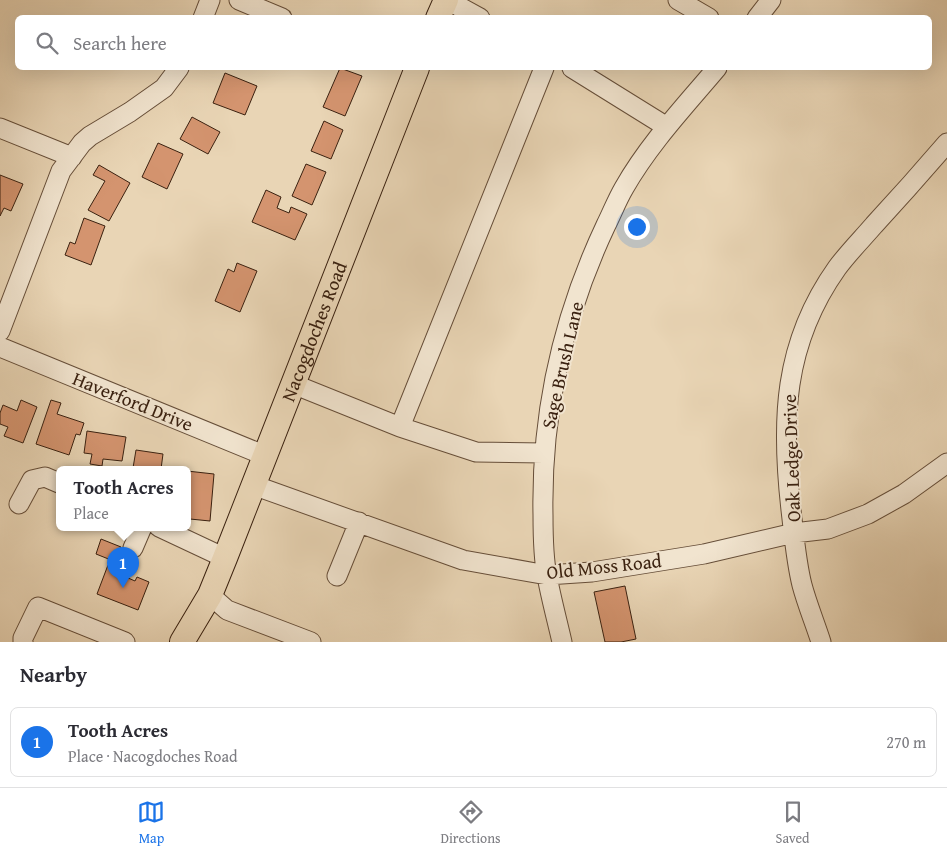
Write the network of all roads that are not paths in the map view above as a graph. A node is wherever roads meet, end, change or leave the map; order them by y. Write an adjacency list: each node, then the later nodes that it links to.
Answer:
1 (210, 0): 6 (street)
2 (239, 0): 7 (street)
3 (446, 0): 8 (main road); 9 (street)
4 (678, 0): 10 (street)
5 (771, 0): 11 (street)
6 (204, 15)
7 (275, 15)
8 (439, 15)
9 (474, 15)
10 (704, 15)
11 (759, 15)
12 (178, 70): 20 (street)
13 (411, 70): 23 (main road, Nacogdoches Road)
14 (543, 70): 24 (street)
15 (575, 70): 17 (street)
16 (715, 70): 17 (street, Sage Brush Lane)
17 (667, 127): 25 (street, Sage Brush Lane)
18 (0, 128): 20 (street)
19 (947, 143): 34 (street, Oak Ledge Drive)
20 (72, 157): 21 (street)
21 (0, 331)
22 (0, 347): 26 (street, Haverford Drive)
23 (293, 384): 24 (street); 26 (main road, Nacogdoches Road)
24 (400, 427): 25 (street)
25 (544, 453): 37 (street, Sage Brush Lane)
26 (266, 456): 29 (main road, Nacogdoches Road)
27 (947, 463): 34 (street, Old Moss Road)
28 (56, 482): 30 (street)
29 (254, 485): 31 (street, Old Moss Road); 36 (main road, Nacogdoches Road)
30 (19, 504)
31 (359, 522): 37 (street, Old Moss Road); 38 (street)
32 (140, 531): 35 (street)
33 (168, 531): 36 (street)
34 (794, 533): 37 (street, Old Moss Road); 46 (street, Oak Ledge Drive)
35 (133, 548)
36 (225, 558): 39 (main road, Nacogdoches Road)
37 (547, 575): 45 (street, Sage Brush Lane)
38 (336, 576)
39 (210, 595): 42 (main road, Nacogdoches Road); 43 (main road, Nacogdoches Road); 44 (street)
40 (26, 641): 41 (street)
41 (124, 642)
42 (182, 642)
43 (200, 642)
44 (311, 642)
45 (562, 642)
46 (821, 642)

